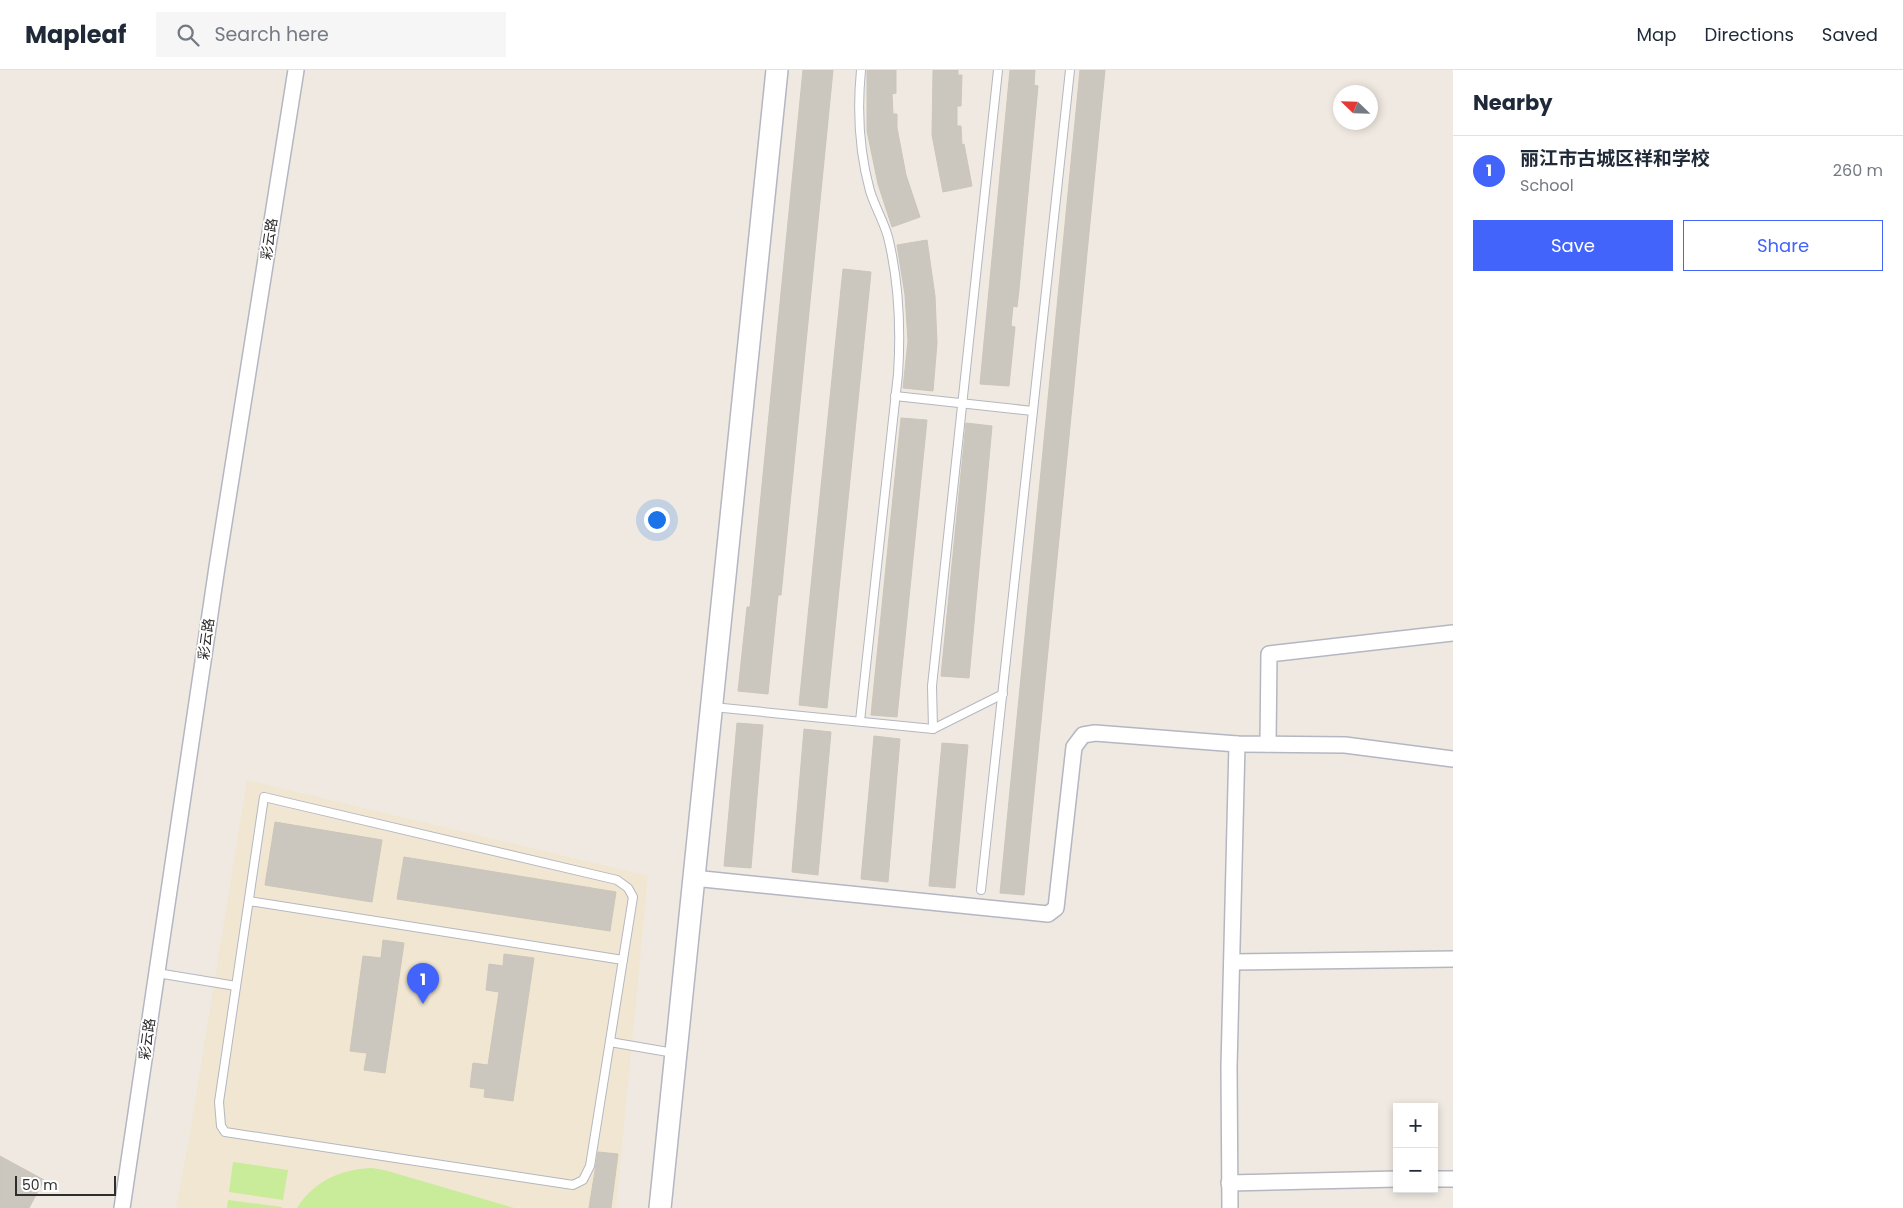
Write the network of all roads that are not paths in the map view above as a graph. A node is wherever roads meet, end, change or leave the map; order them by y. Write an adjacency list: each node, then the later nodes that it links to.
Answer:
1 (296, 70): 23 (street, 彩云路)
2 (776, 70): 11 (street)
3 (861, 70): 6 (lane)
4 (998, 70): 7 (lane)
5 (1070, 70): 8 (lane)
6 (895, 396): 7 (lane); 12 (lane)
7 (962, 403): 8 (lane); 13 (lane)
8 (1033, 411): 10 (lane)
9 (1453, 633): 15 (street)
10 (1003, 694): 13 (lane); 18 (lane)
11 (711, 707): 12 (lane); 17 (street)
12 (860, 722): 13 (lane)
13 (933, 729)
14 (1237, 744): 15 (street); 17 (street); 22 (street)
15 (1268, 744): 16 (street)
16 (1453, 759)
17 (693, 878): 26 (street)
18 (981, 890)
19 (249, 901): 21 (lane); 21 (lane); 24 (lane)
20 (1453, 959): 22 (street)
21 (623, 960): 25 (lane)
22 (1232, 962): 30 (street)
23 (157, 973): 24 (lane); 31 (street, 彩云路)
24 (236, 986): 25 (lane)
25 (610, 1042): 26 (lane)
26 (676, 1053): 32 (street)
27 (1393, 1179): 30 (street)
28 (1438, 1179): 29 (street)
29 (1453, 1179)
30 (1230, 1183): 33 (street)
31 (122, 1208)
32 (660, 1208)
33 (1230, 1208)

